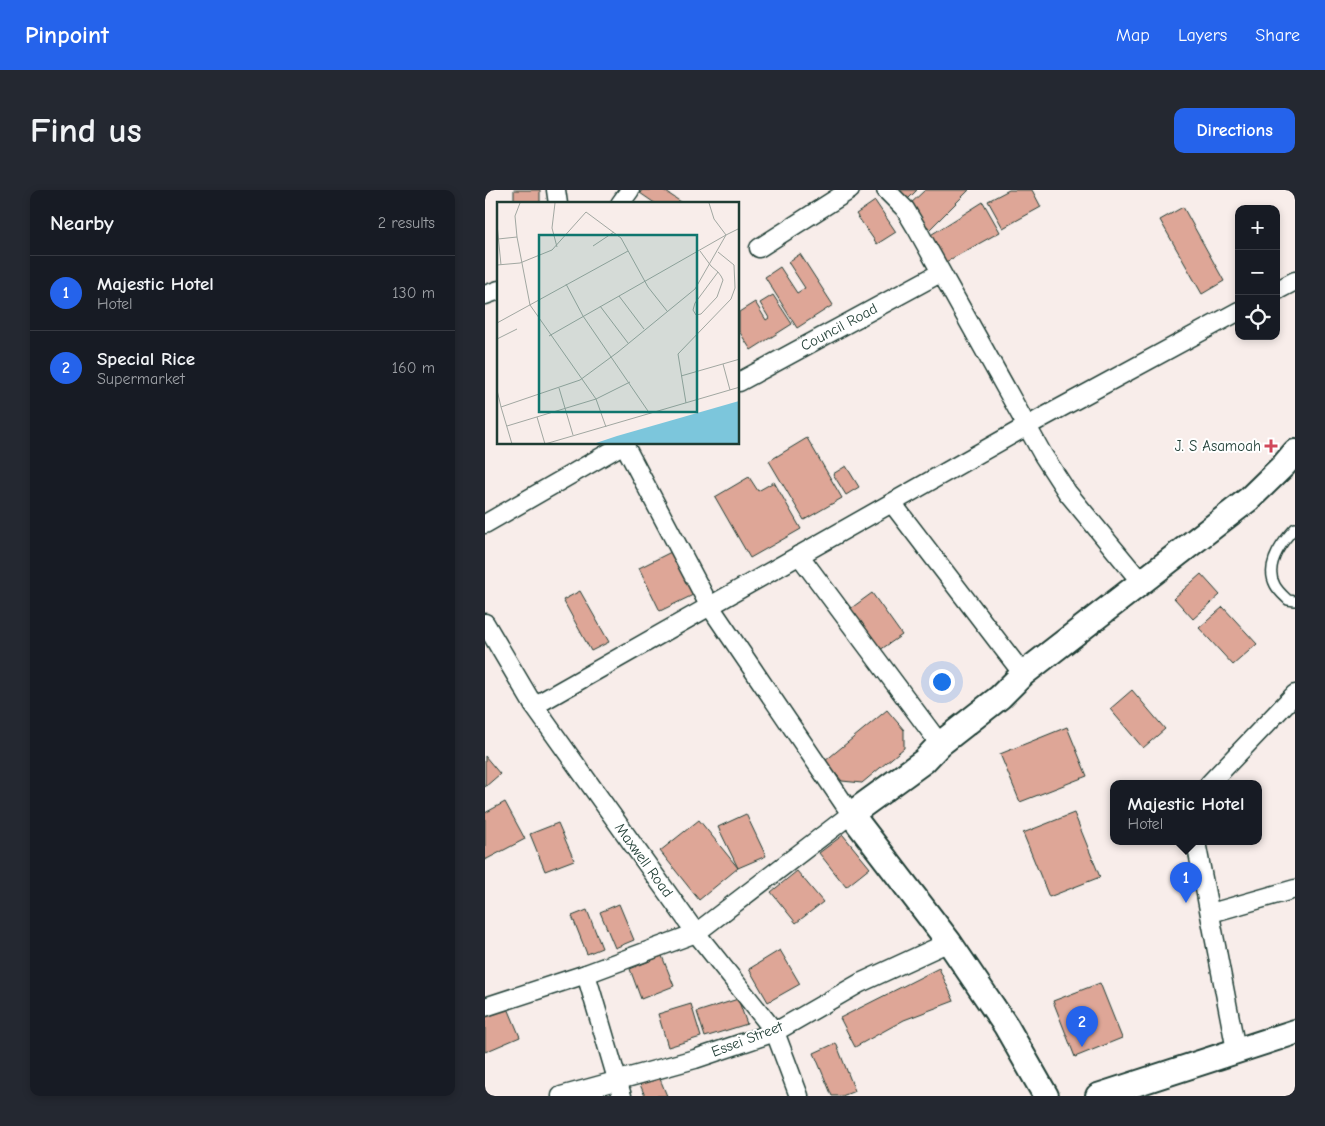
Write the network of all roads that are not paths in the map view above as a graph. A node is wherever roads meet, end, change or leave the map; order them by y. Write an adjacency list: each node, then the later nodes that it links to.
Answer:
1 (630, 190): 4 (street)
2 (850, 190): 5 (street)
3 (886, 190): 6 (street)
4 (621, 202)
5 (759, 248)
6 (940, 273): 12 (street, Council Road); 13 (street)
7 (1295, 281): 8 (street)
8 (1280, 289)
9 (497, 291): 10 (street)
10 (485, 295)
11 (1235, 313): 13 (street)
12 (740, 381)
13 (1027, 426): 17 (street); 21 (street)
14 (622, 445): 18 (street)
15 (625, 445): 23 (street)
16 (1295, 452): 21 (street)
17 (892, 503): 20 (street); 25 (street)
18 (485, 524)
19 (1295, 528): 22 (lane)
20 (799, 555): 23 (street); 28 (street)
21 (1141, 582): 25 (street)
22 (1295, 601)
23 (709, 606): 27 (street); 30 (street)
24 (485, 623): 27 (street, Maxwell Road)
25 (1023, 674): 28 (street)
26 (1295, 694): 29 (street)
27 (534, 706): 34 (street, Maxwell Road)
28 (941, 744): 30 (street)
29 (1213, 780)
30 (851, 814): 34 (street); 35 (street)
31 (1197, 845): 33 (street)
32 (1295, 889): 33 (street)
33 (1211, 914): 40 (street)
34 (696, 933): 36 (street); 38 (street, Maxwell Road)
35 (949, 942): 38 (street, Essei Street); 44 (street)
36 (586, 974): 37 (street); 41 (street)
37 (485, 1007)
38 (775, 1032): 41 (street, Essei Street); 43 (street, Maxwell Road)
39 (1295, 1032): 40 (street)
40 (1236, 1050): 45 (street)
41 (620, 1088): 42 (street, Essei Street)
42 (561, 1096)
43 (799, 1096)
44 (1045, 1096)
45 (1098, 1096)

